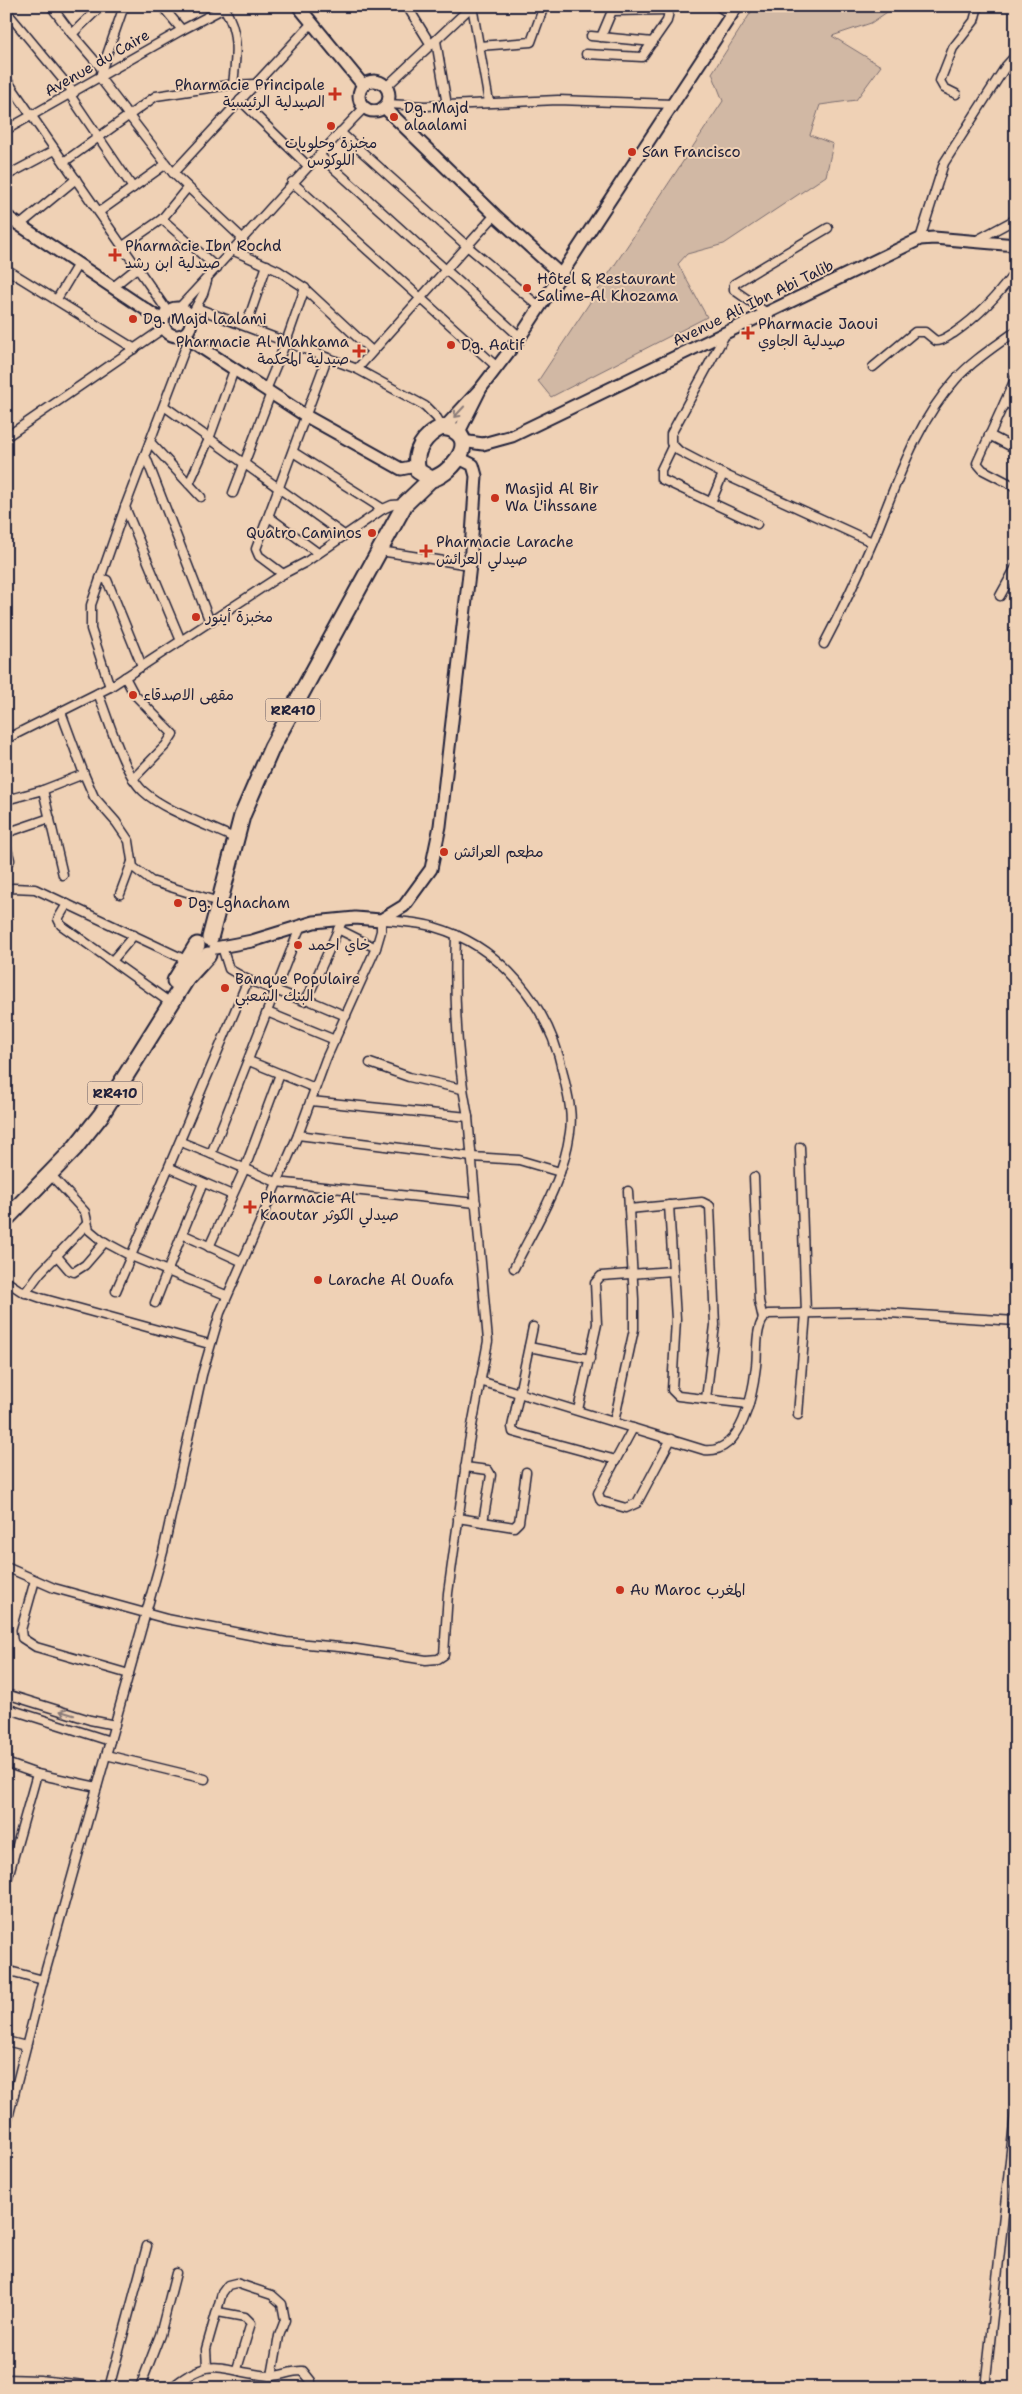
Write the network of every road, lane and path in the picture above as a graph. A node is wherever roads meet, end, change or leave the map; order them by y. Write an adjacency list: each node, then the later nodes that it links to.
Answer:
1 (51, 6): 17 (street)
2 (101, 6): 17 (street)
3 (124, 6): 25 (street)
4 (162, 6): 16 (street)
5 (298, 6): 15 (street)
6 (407, 6): 21 (street)
7 (472, 6): 21 (street); 22 (street)
8 (544, 6): 22 (street)
9 (718, 6): 14 (street)
10 (978, 6): 33 (street)
11 (226, 7): 16 (street, Avenue du Caire); 29 (street)
12 (7, 8): 32 (street)
13 (670, 8): 19 (street); 20 (street)
14 (734, 11): 37 (street)
15 (312, 23): 28 (street); 30 (street)
16 (182, 30): 26 (street, Avenue du Caire)
17 (72, 34): 25 (street)
18 (592, 36): 19 (street)
19 (601, 37): 20 (street)
20 (653, 42): 23 (street)
21 (433, 43): 31 (street); 36 (street)
22 (479, 46): 35 (street)
23 (586, 54)
24 (1016, 55): 64 (street)
25 (102, 69): 26 (street)
26 (100, 78): 32 (street, Avenue du Caire); 40 (street)
27 (6, 80): 41 (street)
28 (255, 84): 29 (street); 34 (street)
29 (233, 85): 40 (street)
30 (363, 85): 31 (street); 39 (street)
31 (386, 87): 38 (street)
32 (72, 94): 41 (street, Avenue du Caire); 44 (street)
33 (956, 94)
34 (240, 100): 49 (street); 50 (street)
35 (489, 102): 36 (street); 37 (street)
36 (447, 104): 38 (street)
37 (672, 104): 77 (street)
38 (386, 106): 39 (street); 57 (street)
39 (364, 108): 43 (street)
40 (128, 115): 44 (street); 48 (street)
41 (32, 116): 42 (street, Avenue du Caire); 45 (street)
42 (6, 130)
43 (340, 132): 46 (street); 68 (street)
44 (98, 137): 47 (street); 54 (street)
45 (55, 150): 47 (street); 51 (street)
46 (319, 156): 49 (street); 75 (street)
47 (64, 162): 52 (street)
48 (166, 164): 50 (street); 54 (street)
49 (308, 166): 53 (street)
50 (173, 173): 55 (street)
51 (6, 176)
52 (76, 179): 56 (street); 61 (street)
53 (292, 182): 63 (street); 81 (street)
54 (133, 188): 56 (street)
55 (188, 188): 59 (street); 63 (street)
56 (99, 212): 67 (street)
57 (495, 215): 68 (street); 77 (street)
58 (6, 216): 61 (street)
59 (162, 219): 67 (street); 73 (street)
60 (1016, 219): 65 (street)
61 (20, 224): 70 (street)
62 (828, 228): 86 (street)
63 (242, 238): 69 (street)
64 (920, 239): 65 (street, Avenue Ali Ibn Abi Talib); 86 (street, Avenue Ali Ibn Abi Talib)
65 (975, 242): 66 (street, Avenue Ali Ibn Abi Talib)
66 (1016, 245)
67 (123, 246): 72 (street)
68 (467, 246): 75 (street); 83 (street)
69 (232, 250): 71 (street); 73 (street)
70 (78, 264): 79 (street); 82 (street)
71 (267, 266): 80 (street); 89 (street)
72 (138, 267): 79 (street); 88 (street)
73 (217, 268): 78 (street)
74 (6, 269): 82 (street)
75 (446, 269): 81 (street); 92 (street)
76 (1016, 271): 99 (street)
77 (560, 274): 83 (street)
78 (207, 281): 84 (street); 85 (street)
79 (113, 287): 88 (street)
80 (305, 288): 94 (street); 96 (street)
81 (419, 298): 96 (street); 98 (street)
82 (57, 299): 95 (street)
83 (540, 307): 92 (street)
84 (179, 308): 87 (street); 88 (street)
85 (197, 308): 87 (street); 89 (street)
86 (767, 313): 91 (street, Avenue Ali Ibn Abi Talib)
87 (190, 318): 93 (street)
88 (165, 320): 93 (street); 95 (street)
89 (246, 326): 94 (street)
90 (1016, 331): 133 (street)
91 (726, 333): 111 (street, Avenue Ali Ibn Abi Talib); 113 (street)
92 (520, 337): 98 (street)
93 (185, 338): 101 (street); 105 (street)
94 (286, 342): 97 (street); 103 (street)
95 (135, 349): 109 (street)
96 (372, 351): 100 (street)
97 (327, 358): 100 (street); 107 (street)
98 (497, 367): 111 (street)
99 (873, 367)
100 (356, 369): 111 (street)
101 (234, 370): 103 (street); 110 (street)
102 (1016, 377): 104 (street)
103 (268, 392): 107 (street); 117 (street)
104 (1005, 402): 106 (street); 108 (street)
105 (164, 406): 110 (street); 112 (street)
106 (1016, 408)
107 (306, 416): 115 (street); 118 (street)
108 (989, 435): 114 (street); 122 (street)
109 (6, 437)
110 (209, 439): 117 (street); 121 (street)
111 (454, 440): 118 (highway, RR410); 120 (highway, RR410); 136 (street)
112 (150, 442): 116 (street); 121 (street)
113 (673, 444): 119 (street); 127 (street)
114 (1016, 449)
115 (293, 452): 123 (street); 129 (street)
116 (145, 455): 128 (street); 141 (street)
117 (244, 464): 123 (street); 124 (street)
118 (416, 466): 120 (highway); 126 (highway, RR410)
119 (723, 474): 127 (street); 133 (street)
120 (431, 479): 126 (highway, RR410)
121 (189, 484): 125 (street)
122 (1016, 487)
123 (280, 489): 130 (street); 132 (street)
124 (233, 493)
125 (202, 497)
126 (408, 500): 129 (street); 134 (highway, RR410)
127 (711, 502): 131 (street)
128 (125, 506): 139 (street); 142 (street)
129 (383, 509): 132 (street)
130 (269, 516): 135 (street); 138 (street)
131 (757, 524)
132 (344, 535): 135 (street)
133 (872, 542): 143 (street)
134 (380, 551): 136 (street); 156 (highway, RR410)
135 (318, 553): 138 (street)
136 (470, 565): 165 (street)
137 (1016, 567): 140 (street)
138 (283, 574): 141 (street)
139 (100, 578): 144 (street); 146 (street)
140 (1000, 596)
141 (210, 622): 142 (street)
142 (181, 641): 144 (street)
143 (824, 644)
144 (142, 666): 145 (street)
145 (125, 678): 146 (street); 151 (street)
146 (110, 687): 147 (street)
147 (98, 693): 148 (street); 151 (street)
148 (61, 712): 149 (street); 150 (street)
149 (6, 739)
150 (84, 774): 152 (street); 159 (street)
151 (134, 779): 156 (street)
152 (43, 790): 153 (street); 154 (street)
153 (6, 800)
154 (50, 818): 155 (street); 160 (street)
155 (6, 833)
156 (236, 839): 163 (highway, RR410)
157 (6, 845): 158 (street)
158 (10, 860)
159 (132, 862): 162 (street); 163 (street)
160 (63, 875)
161 (6, 891): 164 (street)
162 (120, 894)
163 (219, 902): 170 (highway, RR410)
164 (67, 904): 168 (street); 172 (street)
165 (381, 920): 166 (street); 169 (street); 171 (street)
166 (341, 924): 167 (street); 171 (street); 177 (street)
167 (301, 925): 170 (street); 175 (street)
168 (134, 935): 172 (street); 173 (street)
169 (456, 935): 185 (street); 195 (street)
170 (210, 947): 173 (highway, RR410); 174 (street); 196 (highway, RR410)
171 (376, 948): 179 (street)
172 (112, 960): 176 (street)
173 (186, 960): 176 (highway, RR410)
174 (248, 980): 175 (street); 189 (street)
175 (275, 989): 177 (street); 178 (street)
176 (165, 999): 204 (highway, RR410)
177 (306, 999): 179 (street)
178 (266, 1012): 180 (street); 181 (street)
179 (346, 1016): 180 (street)
180 (335, 1040): 184 (street)
181 (249, 1061): 183 (street); 191 (street)
182 (370, 1063): 185 (street)
183 (280, 1074): 184 (street); 194 (street)
184 (315, 1088): 186 (street)
185 (462, 1089): 187 (street)
186 (311, 1101): 187 (street); 188 (street)
187 (468, 1117): 192 (street)
188 (298, 1135): 192 (street); 199 (street)
189 (181, 1142): 191 (street); 193 (street)
190 (800, 1147): 223 (street)
191 (211, 1154): 194 (street)
192 (472, 1157): 195 (street); 202 (street)
193 (170, 1168): 198 (street); 212 (street)
194 (245, 1168): 199 (street); 201 (street)
195 (560, 1172): 214 (street)
196 (50, 1174): 206 (highway, RR410); 207 (street)
197 (754, 1177): 224 (street)
198 (203, 1182): 201 (street); 208 (street)
199 (276, 1182): 202 (street); 213 (street)
200 (628, 1191): 205 (street)
201 (232, 1195): 210 (street)
202 (476, 1203): 230 (street)
203 (669, 1205): 205 (street); 215 (street); 232 (street)
204 (6, 1208)
205 (630, 1209): 217 (street)
206 (6, 1219)
207 (87, 1224): 209 (street); 211 (street)
208 (182, 1234): 210 (street); 216 (street)
209 (105, 1242): 211 (street); 212 (street)
210 (209, 1247): 213 (street)
211 (56, 1255): 220 (street)
212 (131, 1256): 216 (street); 219 (street)
213 (241, 1261): 221 (street)
214 (514, 1268)
215 (673, 1270): 217 (street); 232 (street)
216 (168, 1271): 221 (street); 222 (street)
217 (633, 1274): 229 (street); 236 (street)
218 (6, 1281): 220 (street)
219 (116, 1292)
220 (25, 1293): 227 (street)
221 (226, 1295): 227 (street)
222 (155, 1303)
223 (806, 1313): 224 (street); 225 (street); 235 (street)
224 (762, 1319): 233 (street)
225 (1016, 1322)
226 (533, 1327): 228 (street)
227 (209, 1344): 246 (street)
228 (529, 1346): 229 (street); 231 (street)
229 (590, 1359): 234 (street)
230 (480, 1381): 231 (street); 240 (street)
231 (519, 1392): 234 (street); 239 (street)
232 (706, 1399): 233 (street)
233 (749, 1404): 238 (street)
234 (578, 1410): 236 (street)
235 (798, 1415)
236 (614, 1422): 237 (street)
237 (633, 1428): 238 (street); 239 (street)
238 (671, 1439): 239 (street)
239 (616, 1460)
240 (465, 1467): 242 (street); 243 (street)
241 (526, 1472): 243 (street)
242 (458, 1518): 243 (street); 246 (street)
243 (484, 1522)
244 (6, 1567): 245 (street)
245 (35, 1580): 246 (street); 247 (street)
246 (145, 1612): 247 (street)
247 (129, 1674): 250 (street)
248 (6, 1694): 250 (street, one-way to 248)
249 (6, 1708): 251 (street)
250 (115, 1725): 251 (street)
251 (110, 1741): 252 (street)
252 (106, 1755): 255 (street); 256 (street)
253 (6, 1762): 254 (street)
254 (36, 1774): 256 (street); 257 (street)
255 (205, 1779)
256 (97, 1787): 259 (street)
257 (6, 1884)
258 (6, 1970): 259 (street)
259 (43, 1980): 261 (street)
260 (6, 2041): 261 (street)
261 (26, 2046): 263 (street)
262 (1016, 2105): 277 (street)
263 (6, 2126)
264 (147, 2246): 272 (street)
265 (176, 2273): 271 (street)
266 (218, 2312): 267 (street); 268 (street); 269 (street)
267 (207, 2367): 268 (street); 275 (street)
268 (237, 2369): 269 (street)
269 (272, 2376): 276 (street)
270 (6, 2379): 272 (street)
271 (140, 2387): 273 (street); 274 (street)
272 (109, 2388)
273 (134, 2388)
274 (150, 2388)
275 (171, 2388)
276 (311, 2388)
277 (985, 2388)

